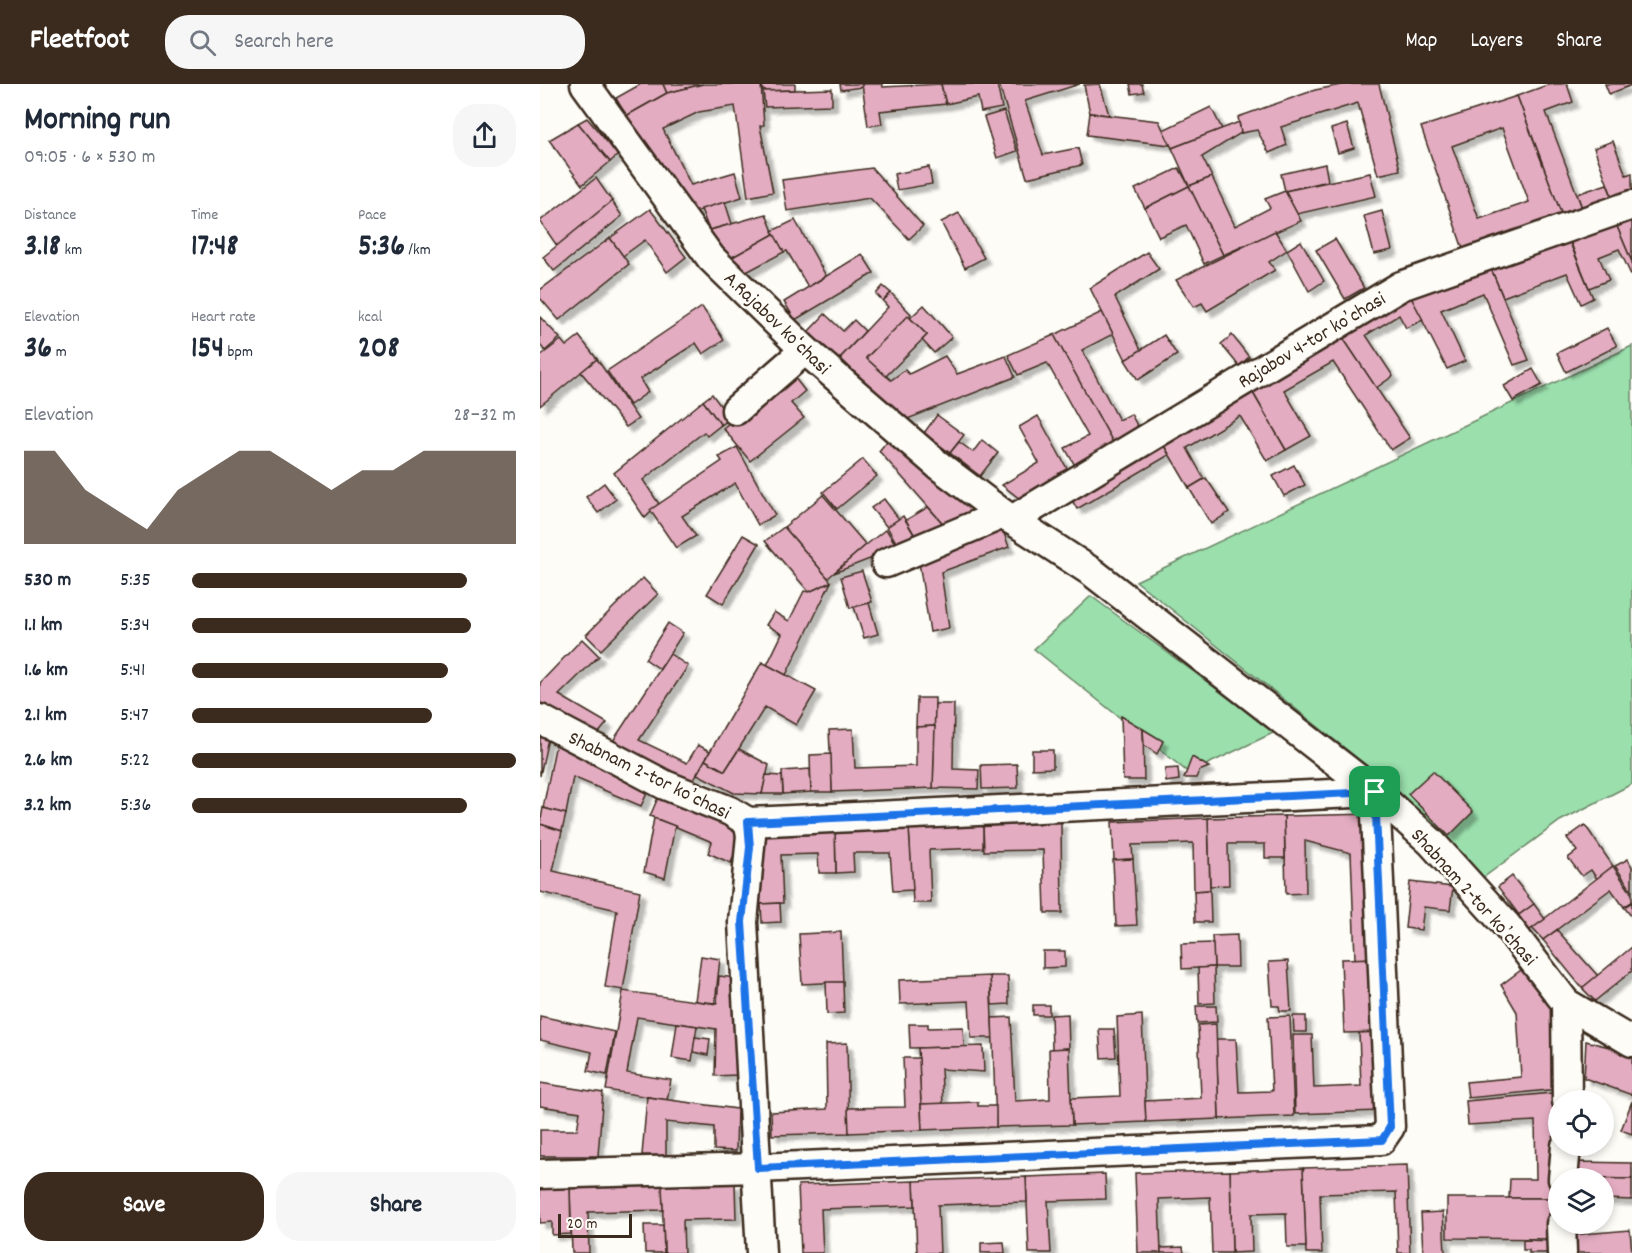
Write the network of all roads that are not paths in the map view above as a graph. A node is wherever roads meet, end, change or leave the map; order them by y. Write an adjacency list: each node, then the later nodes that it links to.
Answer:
1 (585, 84): 3 (street, A.Rajabov koʻchasi)
2 (1632, 205): 5 (street, Rajabov 4-tor koʼchasi)
3 (805, 350): 4 (street); 5 (street, A.Rajabov koʻchasi)
4 (736, 410)
5 (1008, 517): 6 (street, Rajabov 4-tor koʼchasi); 8 (street, A.Rajabov koʻchasi)
6 (886, 563)
7 (540, 719): 9 (street, Shabnam 2-tor koʼchasi)
8 (1375, 792): 9 (street, Shabnam 2-tor koʼchasi); 10 (street, Shabnam 2-tor koʼchasi); 13 (street)
9 (748, 822): 13 (street)
10 (1566, 1003): 11 (street); 12 (street)
11 (1632, 1042)
12 (1567, 1090)
13 (758, 1168): 14 (street); 16 (street)
14 (540, 1174)
15 (1561, 1234): 17 (street)
16 (761, 1253)
17 (1562, 1253)

